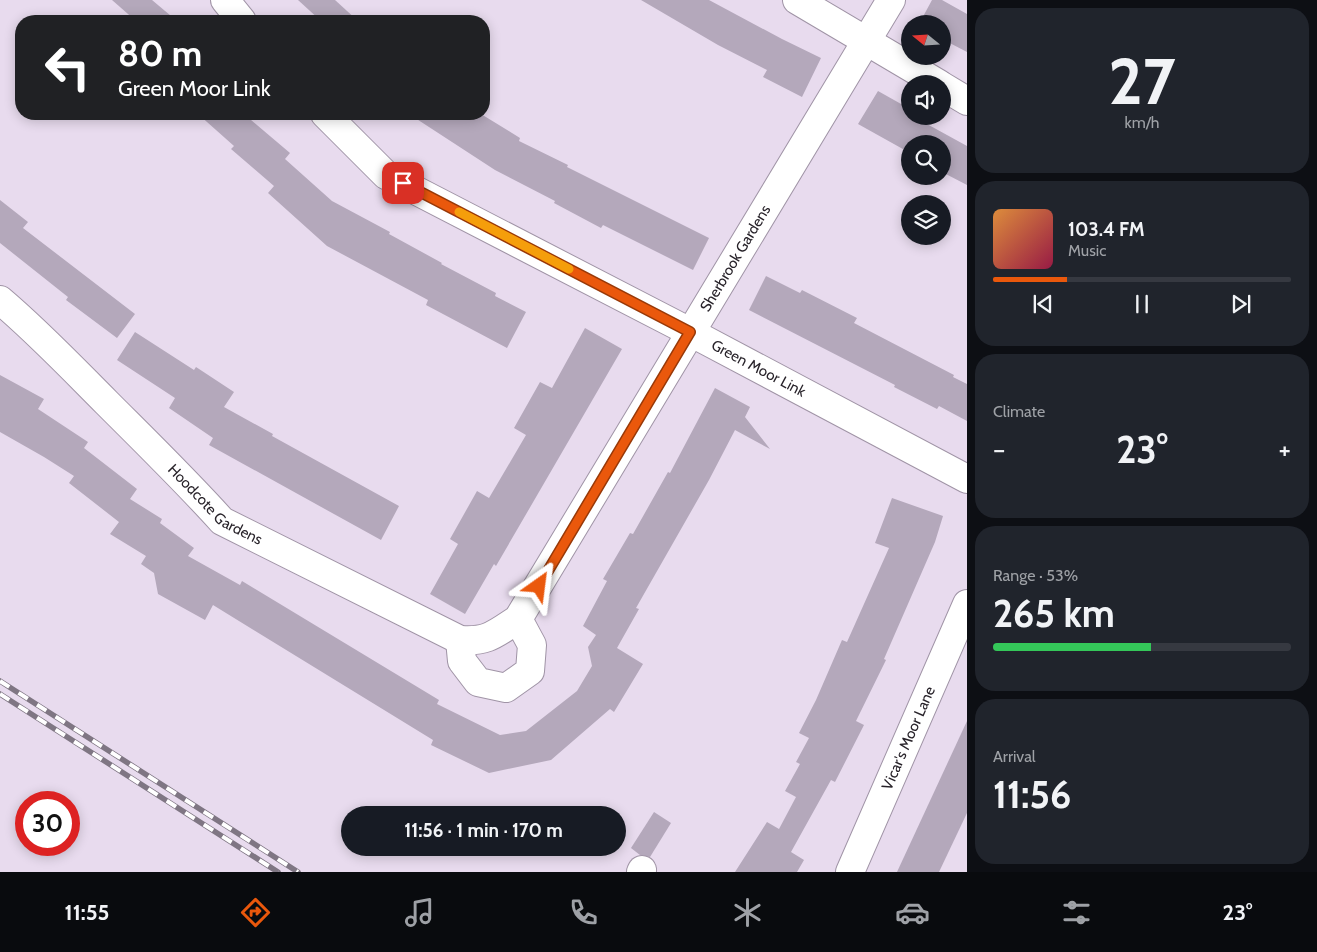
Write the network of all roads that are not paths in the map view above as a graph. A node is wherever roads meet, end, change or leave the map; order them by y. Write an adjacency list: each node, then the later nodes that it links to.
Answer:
1 (225, 0): 4 (street)
2 (797, 0): 5 (street)
3 (891, 0): 5 (street, Sherbrook Gardens)
4 (237, 15)
5 (866, 40): 6 (street); 11 (street, Sherbrook Gardens)
6 (923, 75)
7 (951, 91): 8 (street)
8 (967, 101)
9 (331, 120): 11 (street, Green Moor Link)
10 (0, 300): 15 (street, Hoodcote Gardens)
11 (690, 332): 12 (street, Green Moor Link); 14 (street, Sherbrook Gardens)
12 (967, 479)
13 (967, 604): 16 (street, Vicar's Moor Lane)
14 (518, 619): 15 (street, Sherbrook Gardens); 15 (street)
15 (468, 640)
16 (850, 872)

